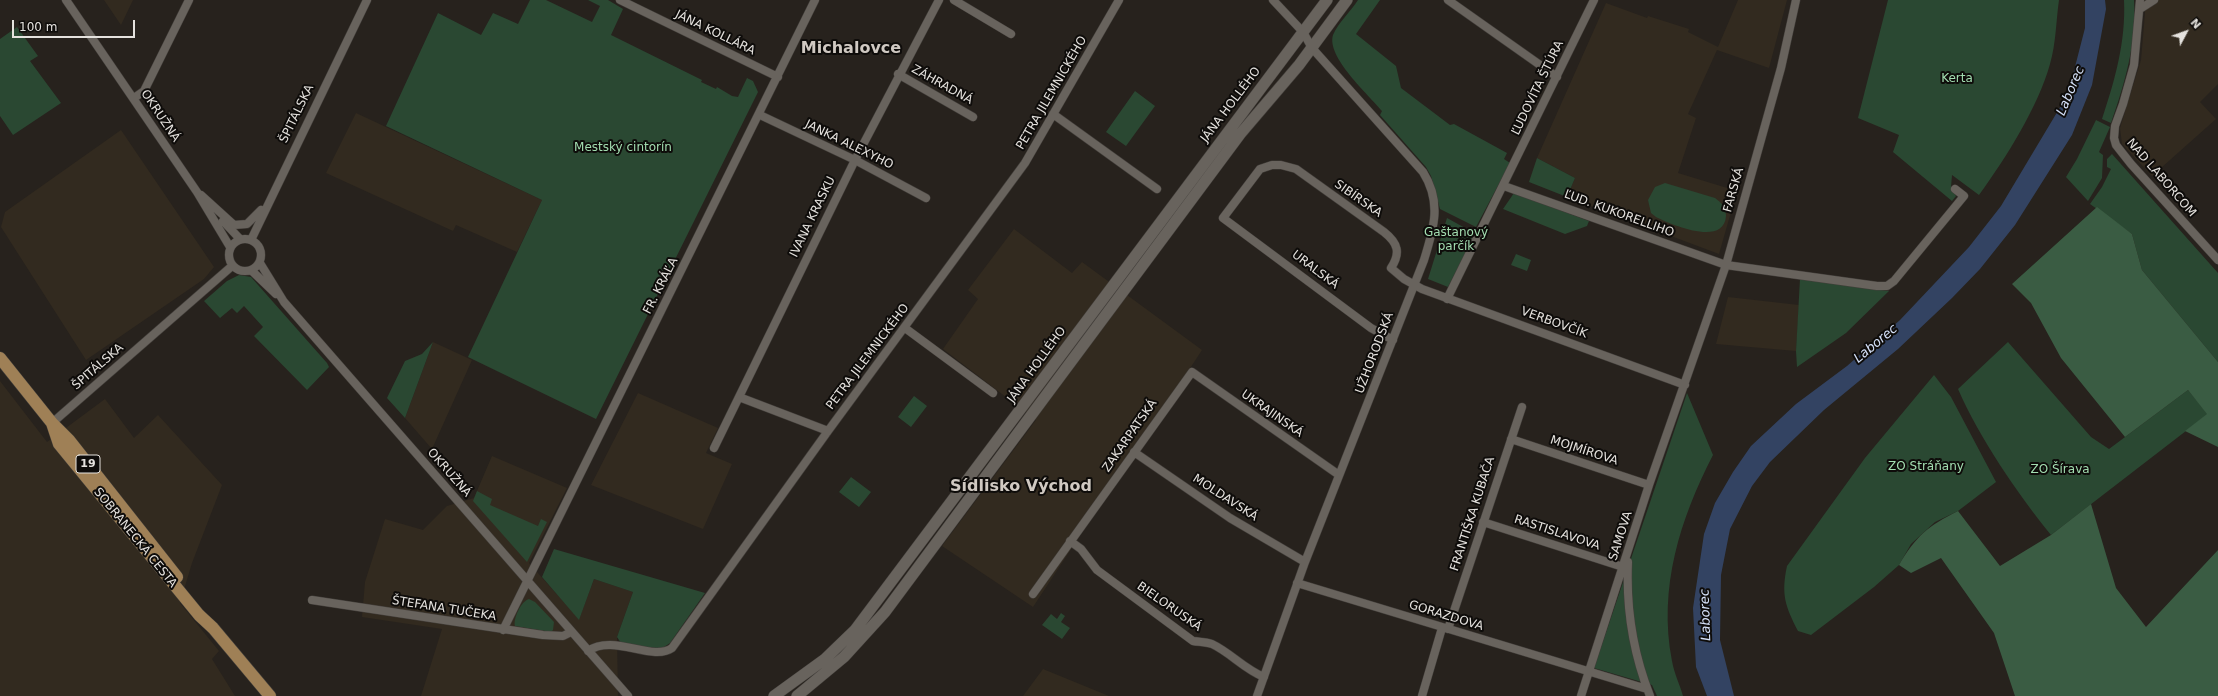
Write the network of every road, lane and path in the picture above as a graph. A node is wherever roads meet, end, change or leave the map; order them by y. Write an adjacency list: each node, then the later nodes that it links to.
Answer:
1 (66, 0): 24 (street, OKRUŽNÁ)
2 (189, 0): 24 (street)
3 (367, 0): 36 (street, ŠPITÁLSKA)
4 (620, 0): 22 (street, JÁNA KOLLÁRA)
5 (815, 0): 22 (street, FR. KRÁĽA)
6 (939, 0): 21 (street, IVANA KRASKU)
7 (954, 0): 19 (street)
8 (1119, 0): 25 (street, PETRA JILEMNICKÉHO)
9 (1273, 0): 18 (street)
10 (1327, 0): 18 (street, JÁNA HOLLÉHO)
11 (1347, 0): 20 (street, JÁNA HOLLÉHO)
12 (1448, 0): 23 (street)
13 (1594, 0): 23 (street, ĽUDOVÍTA ŠTÚRA)
14 (1796, 0): 43 (street, FARSKÁ)
15 (2140, 0): 17 (street, NAD LABORCOM)
16 (2154, 0): 17 (street)
17 (2140, 10): 41 (street, NAD LABORCOM)
18 (1303, 32): 20 (street); 28 (street, JÁNA HOLLÉHO)
19 (1011, 34)
20 (1312, 48): 29 (street, JÁNA HOLLÉHO); 47 (street, UŽHORODSKÁ)
21 (898, 74): 27 (street, ZÁHRADNÁ); 30 (street, IVANA KRASKU)
22 (778, 77): 26 (street, FR. KRÁĽA)
23 (1556, 77): 31 (street, ĽUDOVÍTA ŠTÚRA)
24 (134, 98): 34 (street, OKRUŽNÁ)
25 (1053, 114): 32 (street); 52 (street, PETRA JILEMNICKÉHO)
26 (760, 115): 30 (street, JANKA ALEXYHO); 74 (street, FR. KRÁĽA)
27 (973, 117)
28 (1232, 125): 29 (street); 48 (street, JÁNA HOLLÉHO)
29 (1241, 133): 49 (street, JÁNA HOLLÉHO)
30 (855, 160): 35 (street, JANKA ALEXYHO); 58 (street, IVANA KRASKU)
31 (1504, 186): 43 (street, ĽUD. KUKORELLIHO); 50 (street)
32 (1157, 189)
33 (1955, 189): 43 (street, ĽUD. KUKORELLIHO)
34 (197, 192): 36 (street); 38 (street); 40 (street, OKRUŽNÁ)
35 (926, 198)
36 (268, 201): 39 (street, ŠPITÁLSKA)
37 (1223, 218): 45 (street, SIBÍRSKA); 53 (street, URALSKÁ)
38 (240, 239): 39 (street); 40 (street)
39 (251, 240): 42 (street)
40 (230, 247): 44 (street)
41 (2218, 260)
42 (260, 263): 46 (street); 51 (street, OKRUŽNÁ)
43 (1726, 265): 56 (street, FARSKÁ)
44 (232, 266): 46 (street); 60 (street, ŠPITÁLSKA)
45 (1391, 268): 47 (street, VERBOVČÍK)
46 (251, 270): 51 (street)
47 (1414, 285): 50 (street, VERBOVČÍK); 53 (street, UŽHORODSKÁ)
48 (1108, 290): 49 (street); 69 (street, JÁNA HOLLÉHO)
49 (1118, 298): 71 (street, JÁNA HOLLÉHO)
50 (1447, 299): 56 (street, VERBOVČÍK)
51 (284, 302): 74 (street, OKRUŽNÁ)
52 (905, 328): 57 (street); 61 (street, PETRA JILEMNICKÉHO)
53 (1393, 340): 65 (street, UŽHORODSKÁ)
54 (0, 358): 60 (main road, SOBRANECKÁ CESTA / 19)
55 (1192, 372): 64 (street, ZAKARPATSKÁ); 65 (street, UKRAJINSKÁ)
56 (1685, 384): 66 (street, SAMOVA)
57 (993, 393)
58 (739, 397): 61 (street); 63 (street, IVANA KRASKU)
59 (1522, 407): 62 (street, FRANTIŠKA KUBAČA)
60 (52, 423): 87 (main road, SOBRANECKÁ CESTA / 19)
61 (828, 431): 81 (street, PETRA JILEMNICKÉHO)
62 (1511, 439): 66 (street, MOJMÍROVA); 67 (street, FRANTIŠKA KUBAČA)
63 (714, 448)
64 (1134, 452): 68 (street, ZAKARPATSKÁ); 72 (street, MOLDAVSKÁ)
65 (1339, 475): 72 (street, UŽHORODSKÁ)
66 (1650, 485): 70 (street, SAMOVA)
67 (1483, 522): 73 (street, RASTISLAVOVA); 78 (street, FRANTIŠKA KUBAČA)
68 (1070, 541): 76 (street, ZAKARPATSKÁ); 85 (street, BIELORUSKÁ)
69 (915, 551): 71 (street); 82 (street, JÁNA HOLLÉHO)
70 (1628, 553): 73 (street, SAMOVA); 86 (street)
71 (925, 558): 83 (street, JÁNA HOLLÉHO)
72 (1305, 562): 75 (street, UŽHORODSKÁ)
73 (1623, 567): 84 (street, SAMOVA)
74 (527, 581): 79 (street, FR. KRÁĽA); 80 (street, OKRUŽNÁ)
75 (1297, 583): 78 (street, GORAZDOVA); 85 (street, UŽHORODSKÁ)
76 (1033, 594)
77 (312, 600): 79 (street, ŠTEFANA TUČEKA)
78 (1445, 628): 84 (street, GORAZDOVA); 92 (street, FRANTIŠKA KUBAČA)
79 (503, 630): 80 (street, ŠTEFANA TUČEKA)
80 (571, 632): 81 (street, OKRUŽNÁ)
81 (588, 651): 88 (street, OKRUŽNÁ)
82 (825, 659): 83 (street); 89 (street, JÁNA HOLLÉHO)
83 (834, 667): 90 (street, JÁNA HOLLÉHO)
84 (1588, 672): 86 (street, GORAZDOVA); 93 (street, SAMOVA)
85 (1264, 677): 91 (street, UŽHORODSKÁ)
86 (1649, 692)
87 (270, 696)
88 (628, 696)
89 (774, 696)
90 (797, 696)
91 (1257, 696)
92 (1422, 696)
93 (1581, 696)

